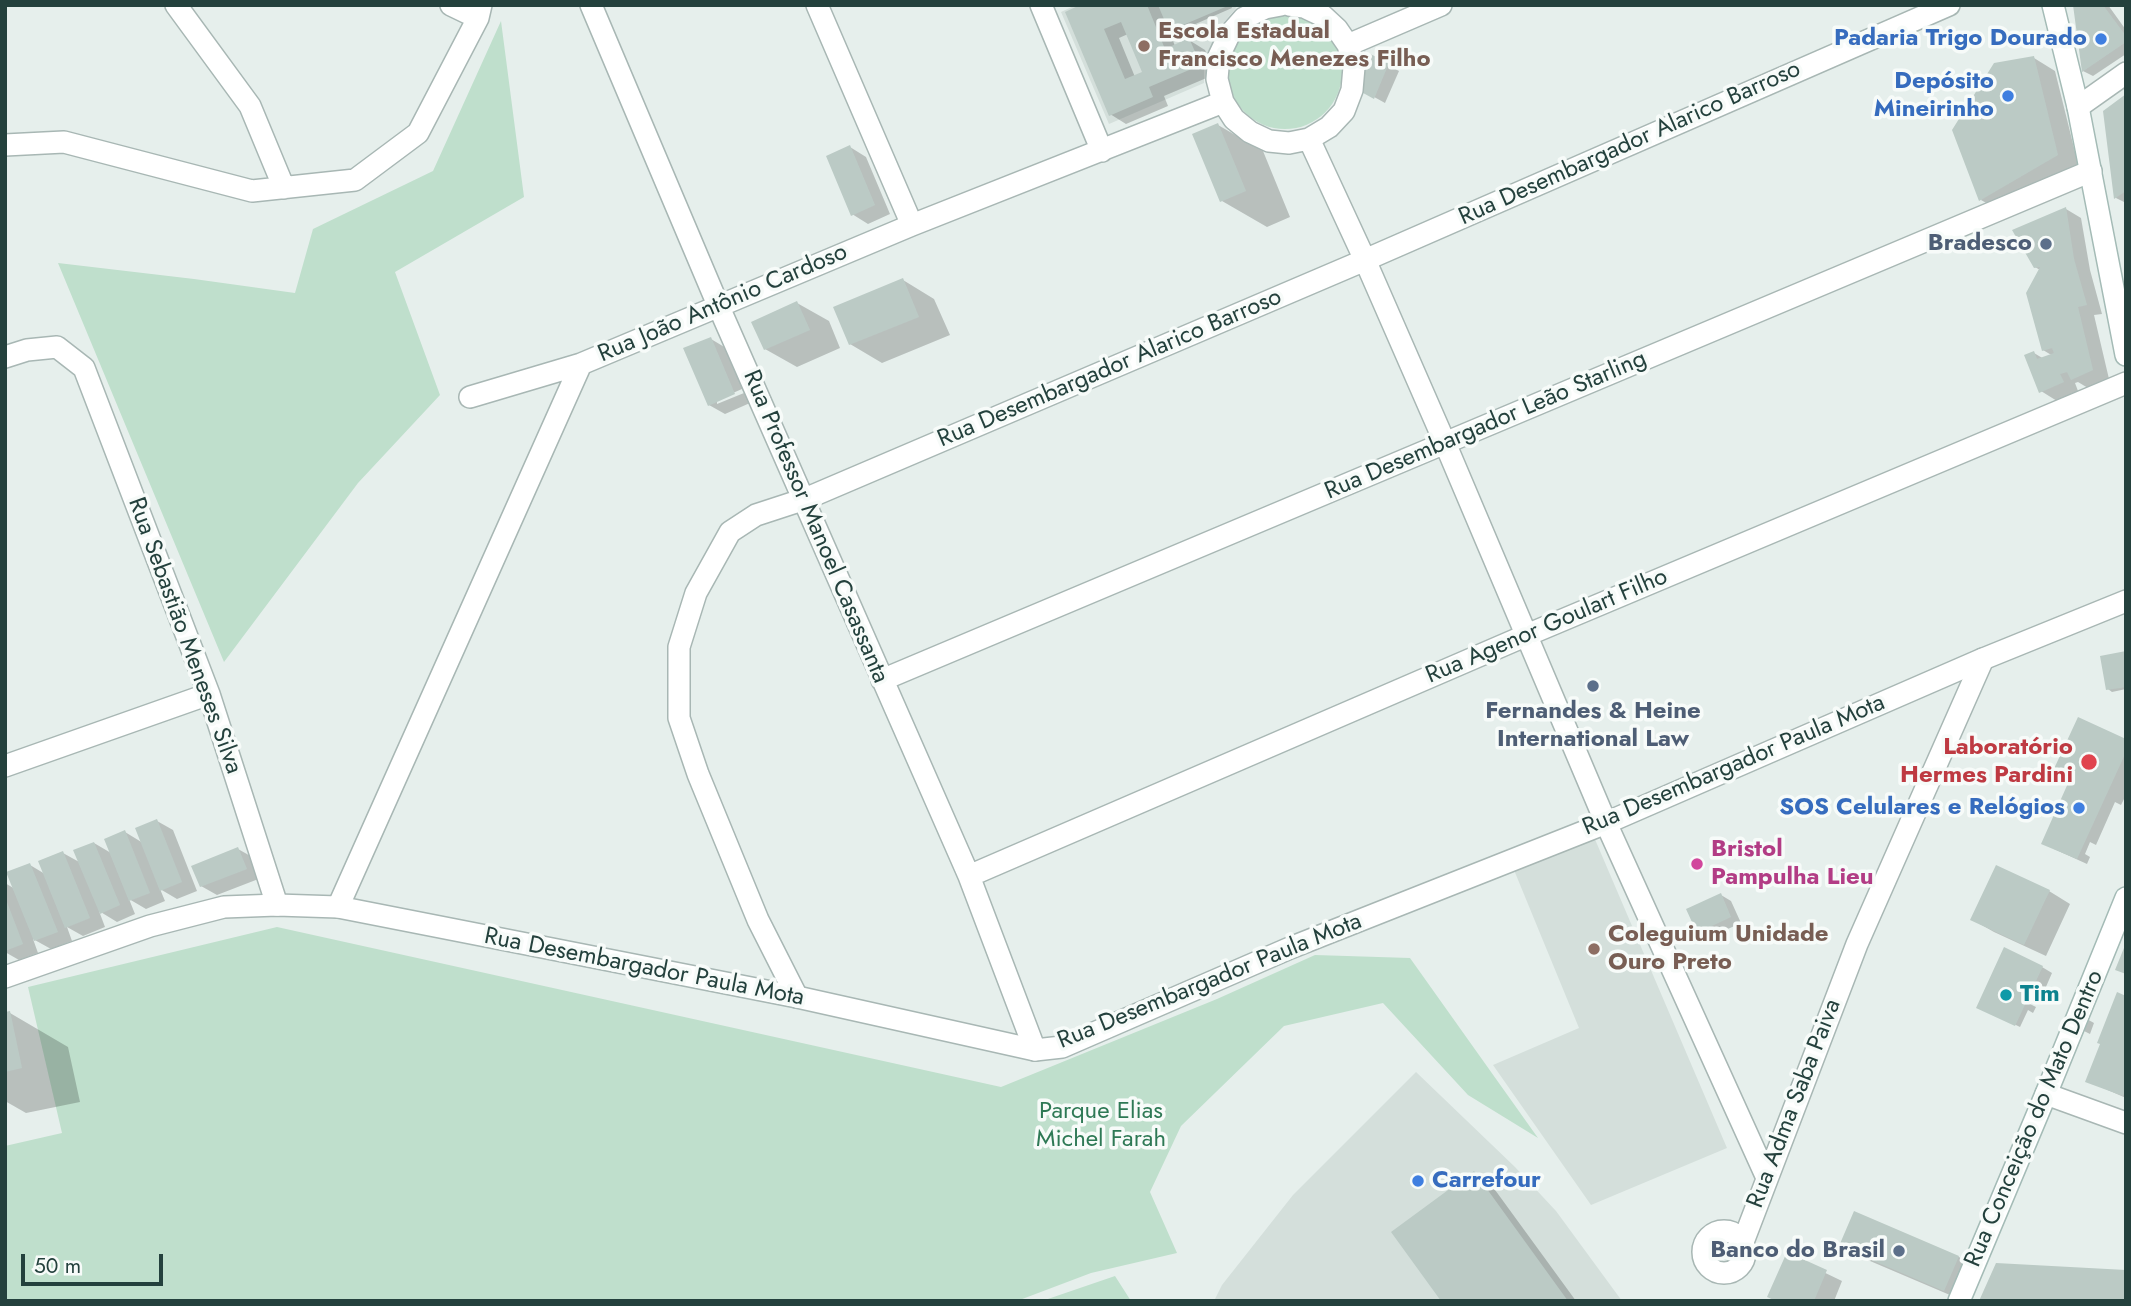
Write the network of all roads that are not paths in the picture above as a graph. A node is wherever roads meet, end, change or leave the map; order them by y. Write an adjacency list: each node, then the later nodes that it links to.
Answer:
1 (176, 5): 22 (street)
2 (451, 5): 12 (street)
3 (591, 5): 25 (street, Rua Professor Manoel Casassanta)
4 (817, 5): 23 (street)
5 (1041, 5): 20 (street)
6 (1289, 5): 14 (street)
7 (1441, 5): 14 (street)
8 (1949, 5): 24 (street, Rua Desembargador Alarico Barroso)
9 (2053, 5): 13 (street)
10 (2060, 5): 13 (street)
11 (1270, 6): 16 (street)
12 (480, 11): 22 (street)
13 (2062, 41): 17 (street)
14 (1348, 45): 18 (street)
15 (2126, 73): 17 (street)
16 (1223, 102): 18 (street); 20 (street, Rua João Antônio Cardoso)
17 (2078, 107): 21 (street)
18 (1309, 139): 24 (street)
19 (5, 145): 22 (street)
20 (1102, 151): 23 (street, Rua João Antônio Cardoso)
21 (2091, 172): 26 (street); 32 (street, Rua Desembargador Leão Starling)
22 (284, 188)
23 (912, 225): 25 (street, Rua João Antônio Cardoso)
24 (1365, 260): 32 (street); 33 (street, Rua Desembargador Alarico Barroso)
25 (718, 305): 29 (street, Rua João Antônio Cardoso); 33 (street, Rua Professor Manoel Casassanta)
26 (2123, 328): 27 (street)
27 (2126, 355)
28 (5, 357): 38 (street, Rua Sebastião Meneses Silva)
29 (581, 363): 31 (street); 44 (street, Rua João Antônio Cardoso)
30 (2126, 383): 35 (street, Rua Agenor Goulart Filho)
31 (470, 397)
32 (1445, 443): 35 (street); 37 (street, Rua Desembargador Leão Starling)
33 (805, 499): 37 (street, Rua Professor Manoel Casassanta); 46 (street, Rua Desembargador Alarico Barroso)
34 (2126, 601): 36 (street, Rua Desembargador Paula Mota)
35 (1527, 635): 40 (street); 41 (street, Rua Agenor Goulart Filho)
36 (1983, 659): 40 (street, Rua Desembargador Paula Mota); 50 (street, Rua Adma Saba Paiva)
37 (882, 680): 41 (street, Rua Professor Manoel Casassanta)
38 (209, 694): 39 (street); 43 (street, Rua Sebastião Meneses Silva)
39 (5, 766)
40 (1606, 822): 47 (street, Rua Desembargador Paula Mota); 50 (street)
41 (969, 876): 47 (street, Rua Professor Manoel Casassanta)
42 (2126, 898): 48 (street, Rua Conceição do Mato Dentro)
43 (277, 905): 44 (street, Rua Desembargador Paula Mota); 45 (street, Rua Desembargador Paula Mota)
44 (338, 907): 46 (street, Rua Desembargador Paula Mota)
45 (5, 977)
46 (797, 997): 47 (street, Rua Desembargador Paula Mota)
47 (1035, 1050)
48 (2046, 1094): 49 (street); 52 (street, Rua Conceição do Mato Dentro)
49 (2126, 1123)
50 (1766, 1178): 51 (street, Rua Adma Saba Paiva)
51 (1743, 1242)
52 (1959, 1301)

